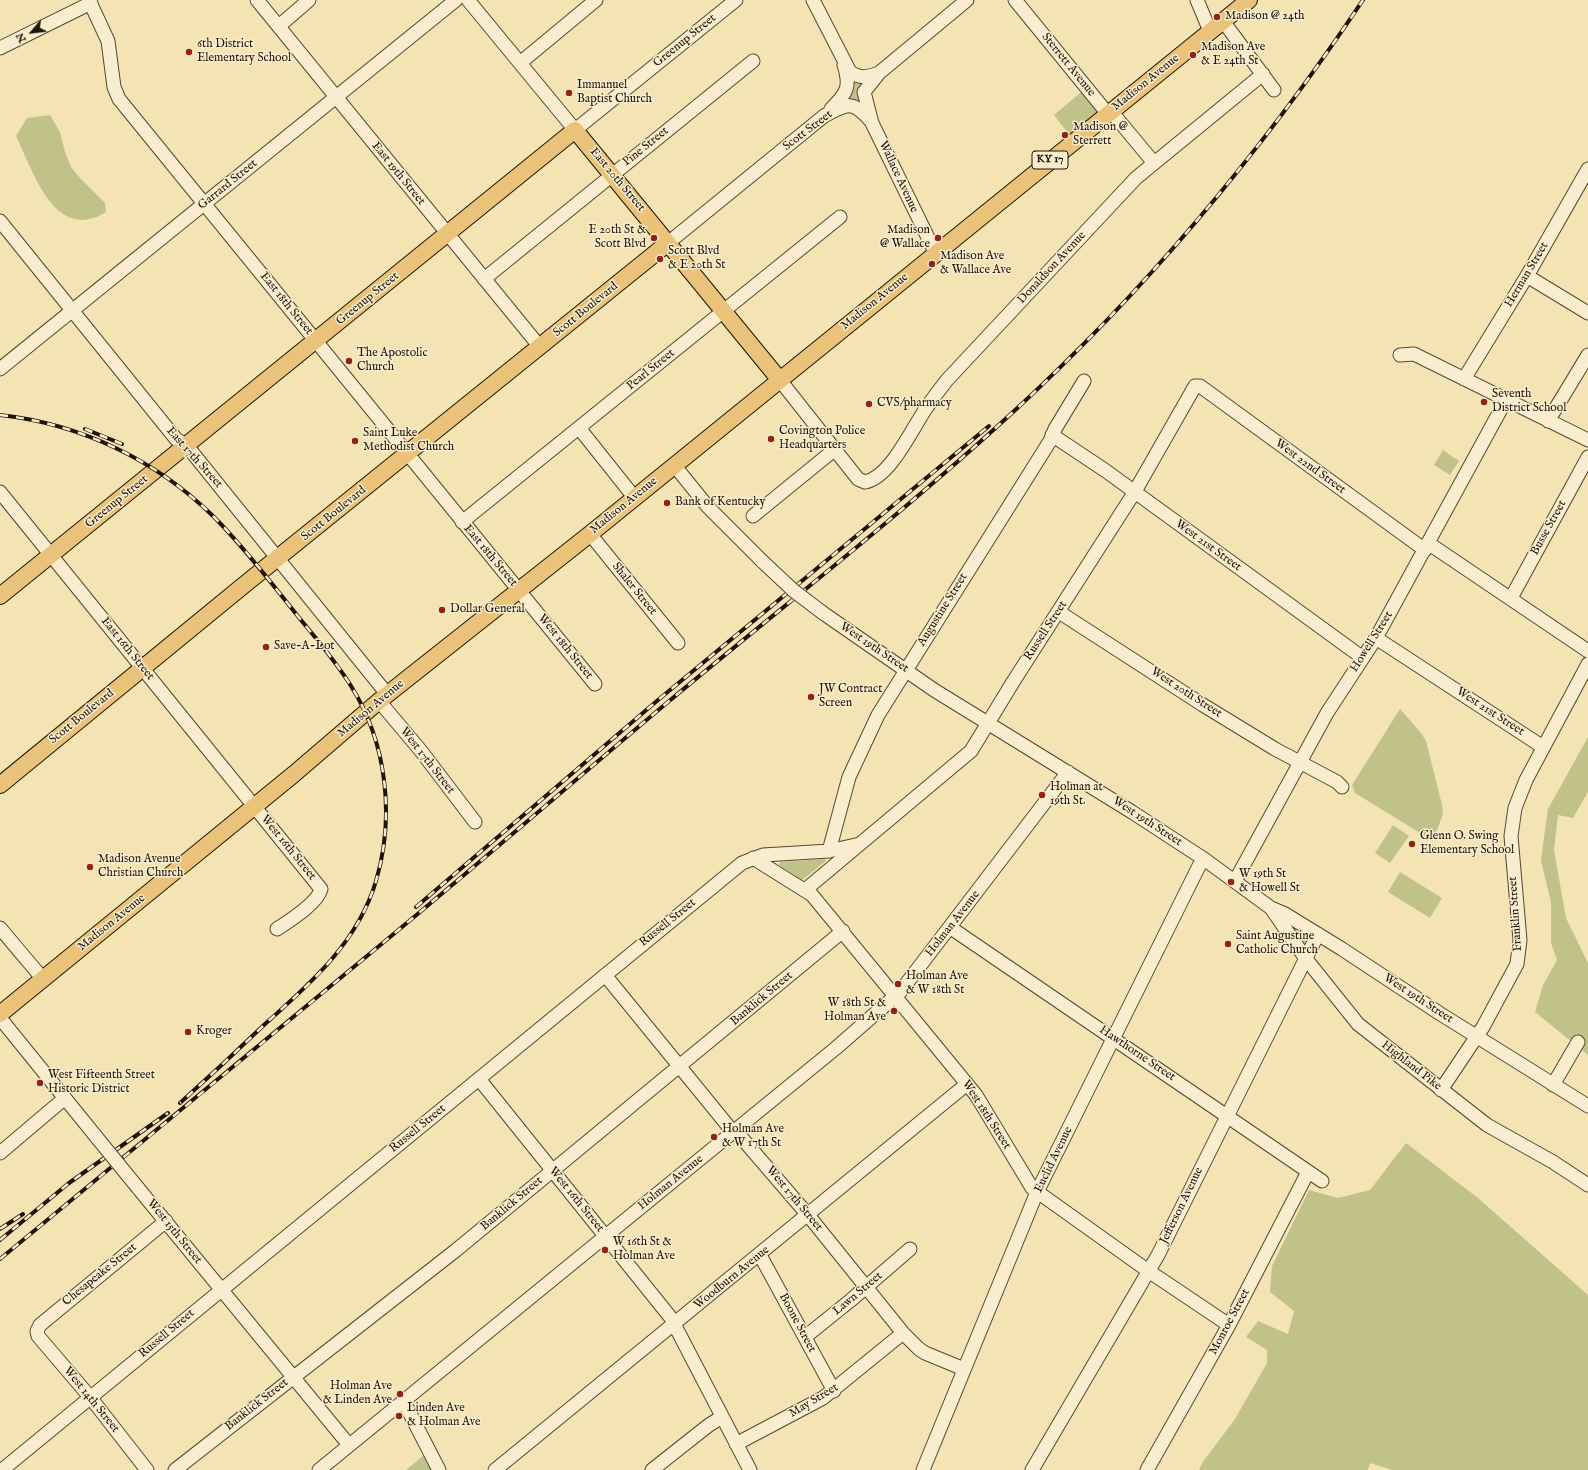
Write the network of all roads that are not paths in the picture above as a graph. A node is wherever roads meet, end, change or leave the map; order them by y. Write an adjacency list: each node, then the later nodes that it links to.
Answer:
1 (258, 0): 14 (street, East 19th Street)
2 (309, 0): 14 (street)
3 (456, 0): 23 (street, Garrard Street)
4 (468, 0): 19 (street, East 20th Street)
5 (596, 0): 19 (street)
6 (736, 0): 27 (street, Greenup Street)
7 (813, 0): 17 (street)
8 (967, 0): 20 (street)
9 (1015, 0): 24 (street, Sterrett Avenue)
10 (1197, 0): 15 (street)
11 (1249, 0): 13 (main road, Madison Avenue / KY 17)
12 (90, 1): 16 (street); 31 (street, East 18th Street)
13 (1223, 21): 15 (main road, Madison Avenue / KY 17); 21 (street)
14 (279, 26): 23 (street, East 19th Street)
15 (1210, 31): 24 (main road, Madison Avenue / KY 17)
16 (0, 47)
17 (841, 57): 20 (street); 25 (street)
18 (753, 61): 30 (street, Pine Street)
19 (520, 63): 27 (street, East 20th Street)
20 (879, 73): 26 (street)
21 (1263, 74): 22 (street); 28 (street, Donaldson Avenue)
22 (1274, 90)
23 (336, 97): 31 (street, Garrard Street); 34 (street, East 19th Street)
24 (1108, 114): 28 (street, Sterrett Avenue); 36 (main road, Madison Avenue / KY 17)
25 (824, 116): 26 (street, Scott Street); 35 (street, Scott Street)
26 (872, 122): 36 (street, Wallace Avenue)
27 (576, 130): 30 (main road, East 20th Street); 34 (main road, Greenup Street)
28 (1154, 163): 57 (street, Donaldson Avenue)
29 (1588, 169): 37 (street, Herman Street)
30 (612, 174): 35 (main road, East 20th Street); 38 (street, Pine Street)
31 (205, 204): 39 (street, Garrard Street); 42 (street, East 18th Street)
32 (840, 217): 40 (street, Pearl Street)
33 (0, 221): 39 (street, East 17th Street)
34 (448, 234): 38 (street, East 19th Street); 42 (main road, Greenup Street)
35 (668, 243): 40 (main road, East 20th Street); 43 (main road, Scott Boulevard)
36 (935, 252): 48 (main road, Madison Avenue / KY 17)
37 (1527, 276): 41 (street); 47 (street, Herman Street)
38 (484, 279): 43 (street, East 19th Street)
39 (72, 311): 46 (street, Garrard Street); 56 (street, East 17th Street)
40 (724, 311): 48 (main road, East 20th Street); 53 (street, Pearl Street)
41 (1588, 313)
42 (316, 341): 56 (main road, Greenup Street); 58 (street, East 18th Street)
43 (540, 347): 58 (main road, Scott Boulevard)
44 (1400, 355): 47 (street)
45 (1588, 355): 52 (street)
46 (0, 369)
47 (1464, 379): 51 (street)
48 (779, 380): 57 (street); 60 (main road, Madison Avenue / KY 17)
49 (1084, 381): 54 (street, Augustine Street)
50 (1195, 386): 62 (street, Russell Street); 67 (street, West 22nd Street)
51 (1506, 400): 52 (street); 67 (street, Howell Street)
52 (1548, 421): 55 (street)
53 (581, 427): 63 (street); 65 (street, Pearl Street)
54 (1052, 435): 62 (street, West 21st Street); 80 (street, Augustine Street)
55 (1588, 440)
56 (187, 446): 68 (main road, Greenup Street); 69 (street, East 17th Street)
57 (834, 450): 64 (street)
58 (408, 454): 65 (street, East 18th Street); 69 (main road, Scott Boulevard)
59 (1588, 458): 72 (street, Busse Street)
60 (674, 465): 63 (main road, Madison Avenue / KY 17); 80 (street, West 19th Street, bridge)
61 (0, 492): 68 (street, East 16th Street)
62 (1134, 493): 73 (street, Russell Street); 77 (street, West 21st Street)
63 (634, 498): 66 (main road, Madison Avenue / KY 17)
64 (753, 516)
65 (462, 522): 70 (street, East 18th Street)
66 (590, 534): 70 (main road, Madison Avenue / KY 17); 75 (street, Shaler Street)
67 (1427, 546): 72 (street, West 22nd Street); 74 (street, Howell Street)
68 (51, 555): 71 (main road, Greenup Street); 79 (street, East 16th Street)
69 (278, 559): 79 (main road, Scott Boulevard); 82 (street, East 17th Street)
70 (519, 590): 81 (street, West 18th Street); 82 (main road, Madison Avenue / KY 17)
71 (0, 596)
72 (1511, 598): 76 (street, West 22nd Street)
73 (1059, 612): 83 (street, Russell Street); 85 (street, West 20th Street)
74 (1376, 638): 77 (street, Howell Street); 84 (street, West 21st Street)
75 (678, 643)
76 (1588, 651)
77 (1363, 658): 85 (street, Howell Street)
78 (1588, 664): 84 (street, Franklin Street)
79 (143, 668): 87 (main road, Scott Boulevard); 89 (street, East 16th Street)
80 (906, 670): 83 (street, West 19th Street); 92 (street, Augustine Street)
81 (595, 684)
82 (383, 698): 89 (main road, Madison Avenue / KY 17); 90 (street, West 17th Street)
83 (988, 723): 86 (street, West 19th Street); 91 (street, Russell Street)
84 (1543, 748): 109 (street, Franklin Street)
85 (1300, 763): 88 (street, West 20th Street); 95 (street, Howell Street)
86 (1068, 772): 94 (street, West 19th Street); 99 (street, Holman Avenue)
87 (0, 785)
88 (1342, 787)
89 (255, 806): 100 (street, West 16th Street); 105 (main road, Madison Avenue / KY 17)
90 (475, 822)
91 (860, 844): 92 (street, Russell Street); 96 (street, Russell Street)
92 (829, 851): 93 (street, Russell Street)
93 (753, 858): 96 (street, West 18th Street); 104 (street, Russell Street)
94 (1204, 859): 95 (street, West 19th Street); 110 (street, Euclid Avenue)
95 (1235, 881): 97 (street, West 19th Street)
96 (805, 890): 101 (street, West 18th Street)
97 (1271, 908): 102 (street, West 19th Street); 103 (street, Highland Pike)
98 (0, 928): 105 (street)
99 (951, 928): 106 (street, Holman Avenue); 110 (street, Hawthorne Street)
100 (276, 930)
101 (843, 932): 106 (street, West 18th Street); 112 (street, Banklick Street)
102 (1318, 934): 103 (street, Jefferson Avenue); 109 (street, West 19th Street)
103 (1306, 959): 116 (street, Highland Pike); 119 (street, Jefferson Avenue)
104 (605, 975): 112 (street, West 17th Street); 113 (street, Russell Street)
105 (43, 979): 107 (main road, Madison Avenue / KY 17)
106 (896, 997): 114 (street, West 18th Street); 120 (street, Holman Avenue)
107 (0, 1014)
108 (0, 1018): 117 (street, West 15th Street)
109 (1476, 1037): 115 (street, West 19th Street); 116 (street, Franklin Street)
110 (1113, 1038): 119 (street, Hawthorne Street); 126 (street, Euclid Avenue)
111 (1578, 1042): 115 (street)
112 (679, 1067): 120 (street, West 17th Street); 122 (street, Banklick Street)
113 (479, 1079): 122 (street, West 16th Street); 134 (street, Russell Street)
114 (967, 1084): 126 (street, West 18th Street); 127 (street, Woodburn Avenue)
115 (1553, 1085): 118 (street, West 19th Street)
116 (1441, 1090): 125 (street, Highland Pike)
117 (65, 1098): 121 (street); 128 (street, West 15th Street, bridge)
118 (1588, 1106)
119 (1228, 1116): 123 (street, Hawthorne Street); 132 (street, Jefferson Avenue)
120 (733, 1132): 127 (street, West 17th Street); 129 (street, Holman Avenue)
121 (0, 1152)
122 (552, 1171): 129 (street, West 16th Street); 141 (street, Banklick Street)
123 (1308, 1172): 124 (street, Hawthorne Street); 136 (street, Monroe Street)
124 (1322, 1181)
125 (1588, 1185)
126 (1037, 1192): 132 (street, West 18th Street); 140 (street, Euclid Avenue)
127 (808, 1215): 131 (street, Woodburn Avenue); 133 (street, West 17th Street)
128 (166, 1221): 134 (street, West 15th Street); 137 (street, Chesapeake Street)
129 (606, 1236): 135 (street, West 16th Street); 144 (street, Holman Avenue)
130 (910, 1249): 133 (street, Lawn Street)
131 (760, 1255): 135 (street, Woodburn Avenue); 139 (street, Boone Street)
132 (1147, 1270): 136 (street, West 18th Street); 157 (street, Jefferson Avenue)
133 (867, 1287): 138 (street, West 17th Street); 139 (street, Lawn Street)
134 (221, 1289): 141 (street, West 15th Street); 143 (street, Russell Street)
135 (674, 1325): 145 (street, West 16th Street); 153 (street, Woodburn Avenue)
136 (1230, 1325): 158 (street, Monroe Street)
137 (37, 1331): 143 (street, West 14th Street)
138 (903, 1333): 140 (street, West 17th Street); 142 (street, May Street)
139 (805, 1337): 142 (street, Boone Street)
140 (964, 1369): 156 (street, Euclid Avenue)
141 (294, 1377): 147 (street, West 15th Street); 150 (street, Banklick Street)
142 (834, 1391): 146 (street, May Street)
143 (90, 1397): 148 (street, Russell Street); 149 (street, West 14th Street)
144 (403, 1400): 147 (street, Holman Avenue); 152 (street)
145 (722, 1418): 146 (street, West 16th Street); 154 (street)
146 (736, 1444): 155 (street, West 16th Street)
147 (349, 1445): 151 (street, Holman Avenue)
148 (2, 1470)
149 (147, 1470)
150 (175, 1470)
151 (319, 1470)
152 (439, 1470)
153 (495, 1470)
154 (652, 1470)
155 (750, 1470)
156 (922, 1470)
157 (1032, 1470)
158 (1147, 1470)

